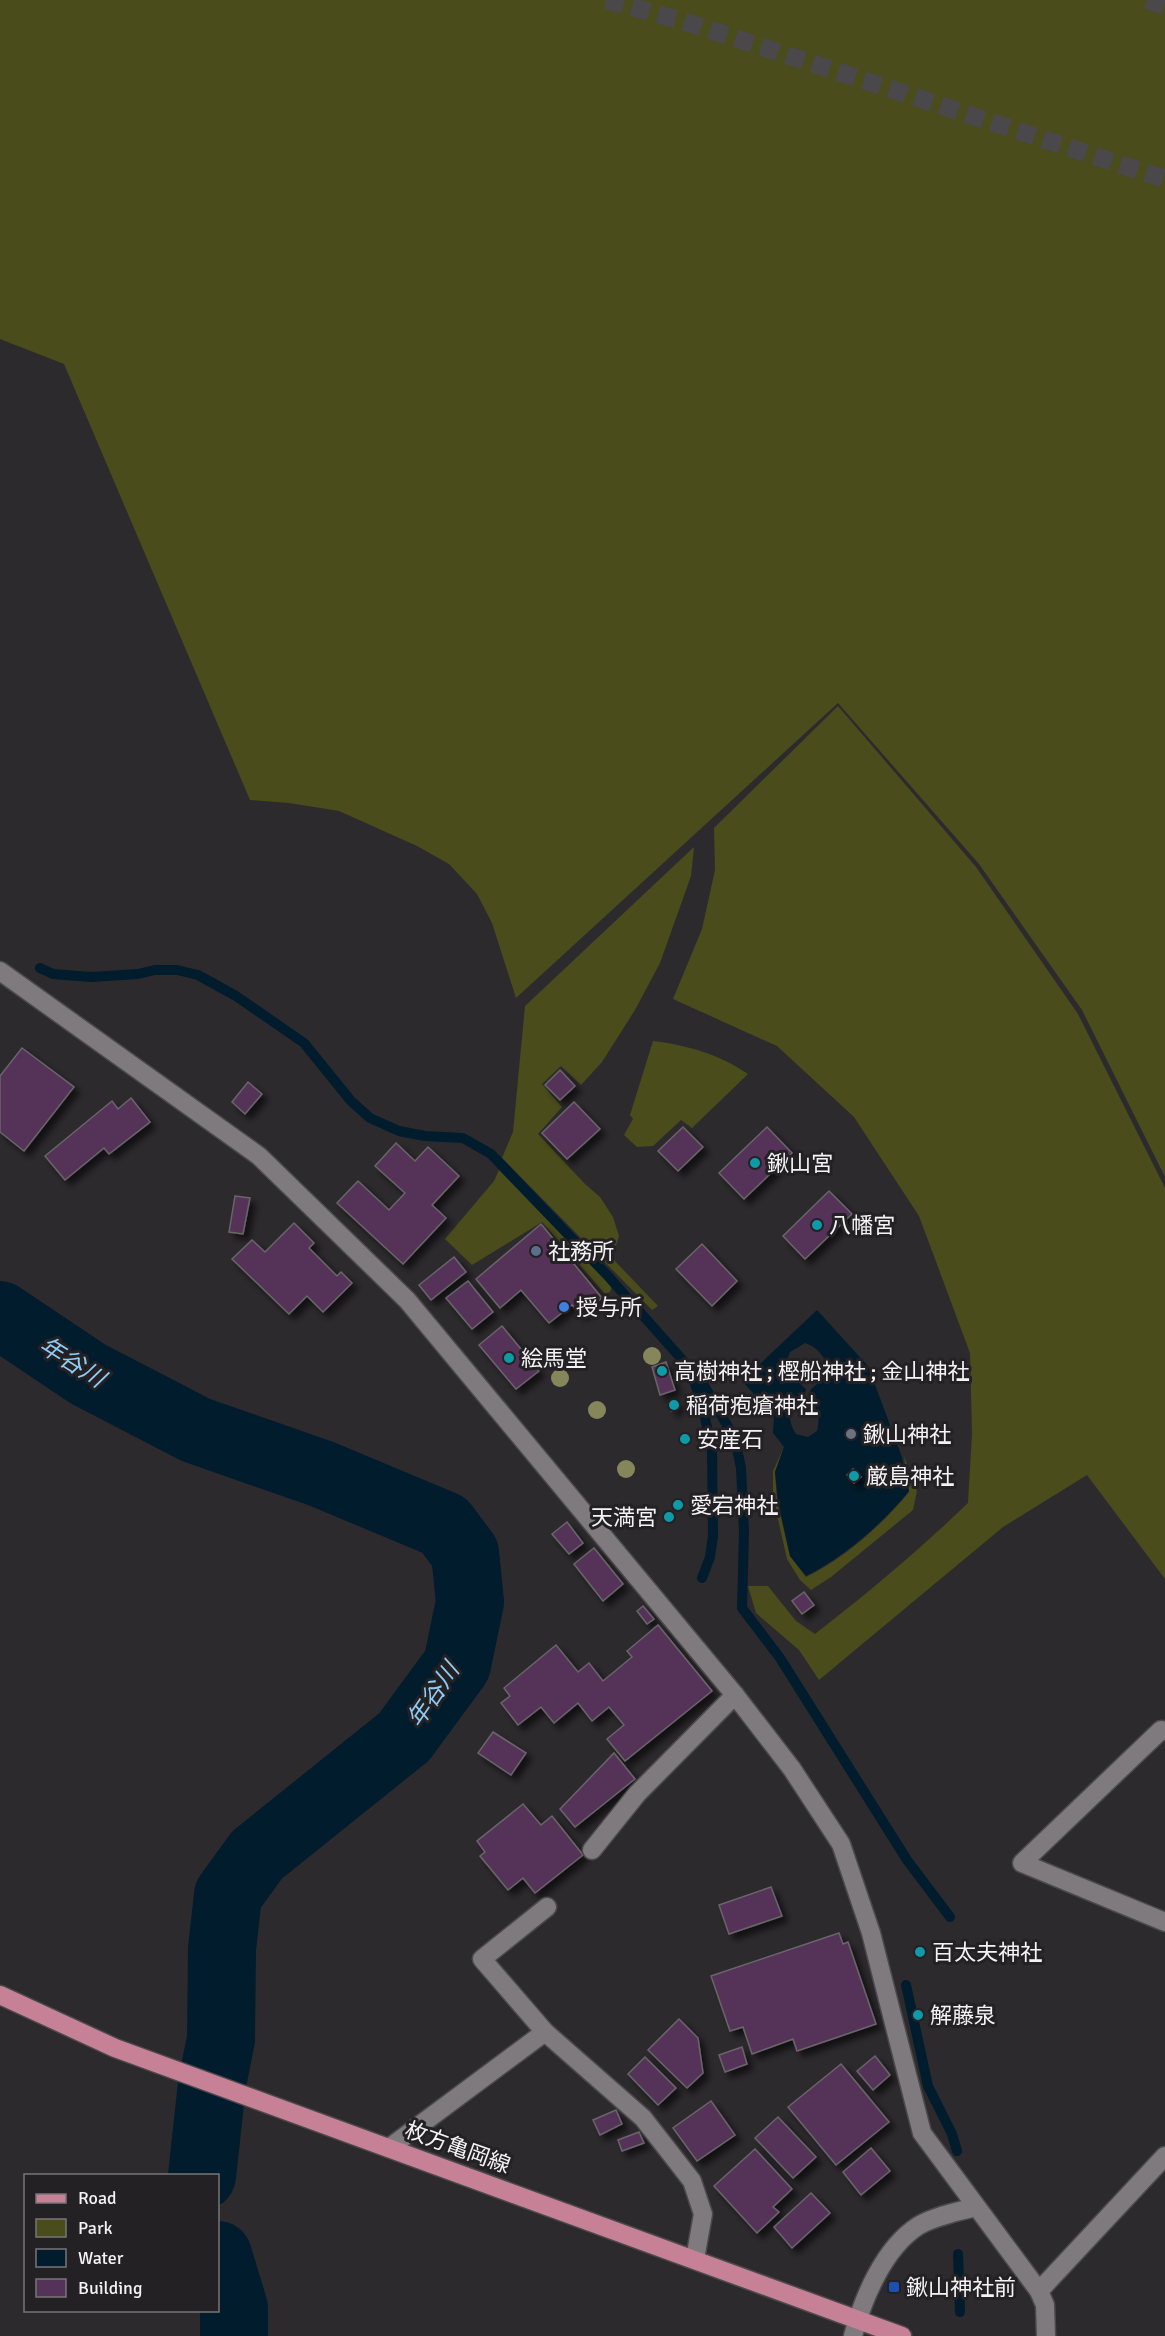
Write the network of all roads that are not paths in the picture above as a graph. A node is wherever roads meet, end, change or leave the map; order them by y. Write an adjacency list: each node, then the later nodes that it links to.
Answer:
1 (0, 972): 2 (street)
2 (735, 1695): 4 (street); 11 (street)
3 (1165, 1731): 6 (street)
4 (592, 1850)
5 (547, 1907): 8 (street)
6 (1165, 1922)
7 (0, 1995): 9 (main road, 枚方亀岡線)
8 (545, 2032): 9 (street); 12 (street)
9 (390, 2148): 12 (main road, 枚方亀岡線)
10 (1165, 2156): 13 (street)
11 (975, 2207): 13 (street); 14 (street)
12 (695, 2259): 14 (main road, 枚方亀岡線)
13 (1039, 2291): 16 (street)
14 (856, 2327): 15 (main road, 枚方亀岡線)
15 (902, 2336)
16 (1046, 2336)

